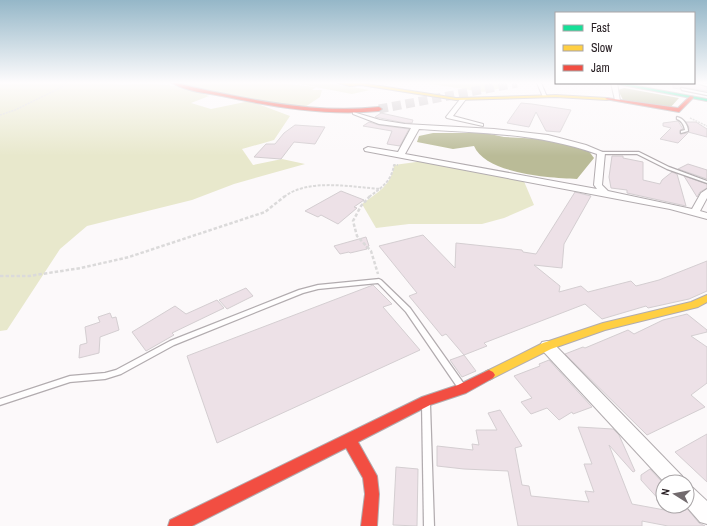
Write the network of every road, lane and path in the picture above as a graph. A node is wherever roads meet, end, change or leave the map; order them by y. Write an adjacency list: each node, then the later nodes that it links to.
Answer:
1 (19, 108): 8 (path)
2 (294, 108): 7 (street)
3 (456, 108): 11 (street)
4 (658, 108): 5 (street)
5 (681, 108)
6 (379, 110): 7 (street)
7 (355, 113): 10 (street)
8 (0, 114)
9 (678, 118): 12 (lane)
10 (415, 128): 11 (street); 15 (street)
11 (509, 132): 14 (street)
12 (682, 132)
13 (368, 149): 15 (street)
14 (601, 153): 17 (lane); 20 (street)
15 (401, 154): 20 (street)
16 (401, 164): 18 (path)
17 (707, 182)
18 (381, 189): 23 (path); 24 (path)
19 (707, 192): 21 (street)
20 (605, 194): 21 (street)
21 (695, 212): 22 (street)
22 (707, 216)
23 (0, 276)
24 (379, 281): 27 (lane); 29 (lane)
25 (707, 298): 26 (street)
26 (547, 346): 27 (street); 31 (street)
27 (462, 389): 28 (street)
28 (426, 401): 30 (street); 36 (lane)
29 (0, 402)
30 (349, 440): 34 (street); 35 (street)
31 (668, 474)
32 (695, 502): 33 (street)
33 (707, 515)
34 (176, 526)
35 (369, 526)
36 (429, 526)

